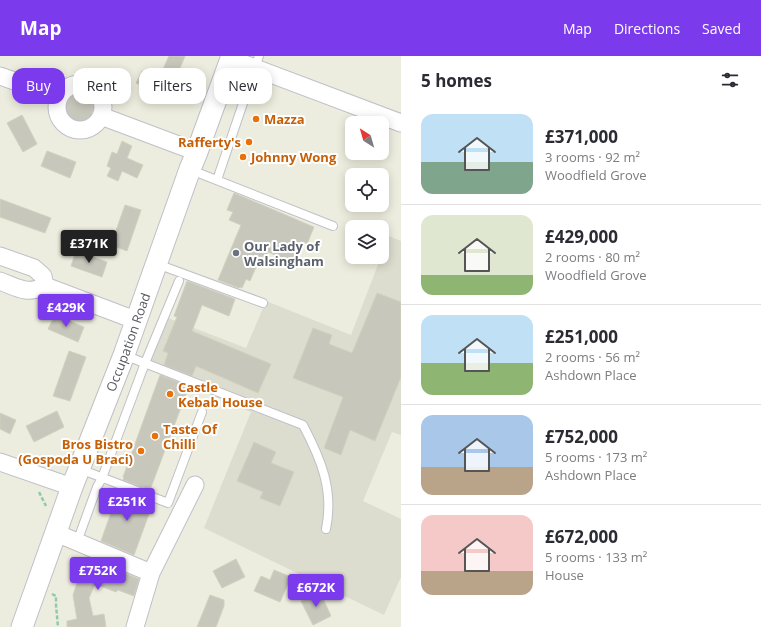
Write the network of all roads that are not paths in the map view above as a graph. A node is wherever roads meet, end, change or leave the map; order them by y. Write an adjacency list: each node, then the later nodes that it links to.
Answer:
1 (232, 57): 2 (street); 9 (street, Occupation Road)
2 (257, 62): 8 (street); 10 (lane)
3 (0, 76): 4 (street)
4 (12, 80)
5 (65, 90): 7 (street)
6 (58, 104): 7 (street)
7 (102, 116): 9 (street)
8 (401, 122)
9 (193, 160): 10 (lane); 13 (street, Occupation Road)
10 (217, 180): 11 (lane)
11 (333, 226)
12 (0, 256): 16 (street)
13 (156, 263): 17 (lane); 18 (street, Occupation Road)
14 (0, 281): 16 (street)
15 (179, 281): 20 (lane)
16 (45, 286): 18 (street)
17 (263, 303)
18 (135, 320): 19 (street, Occupation Road)
19 (124, 354): 20 (lane); 23 (street, Occupation Road)
20 (145, 363): 24 (lane); 26 (lane)
21 (202, 412): 24 (lane)
22 (0, 462): 23 (street)
23 (76, 478): 24 (lane); 27 (street, Occupation Road)
24 (102, 478): 28 (lane)
25 (195, 485): 29 (street)
26 (326, 529)
27 (56, 533): 28 (street); 30 (street, Occupation Road)
28 (77, 542): 29 (street)
29 (151, 573): 31 (street)
30 (22, 627)
31 (135, 627)

